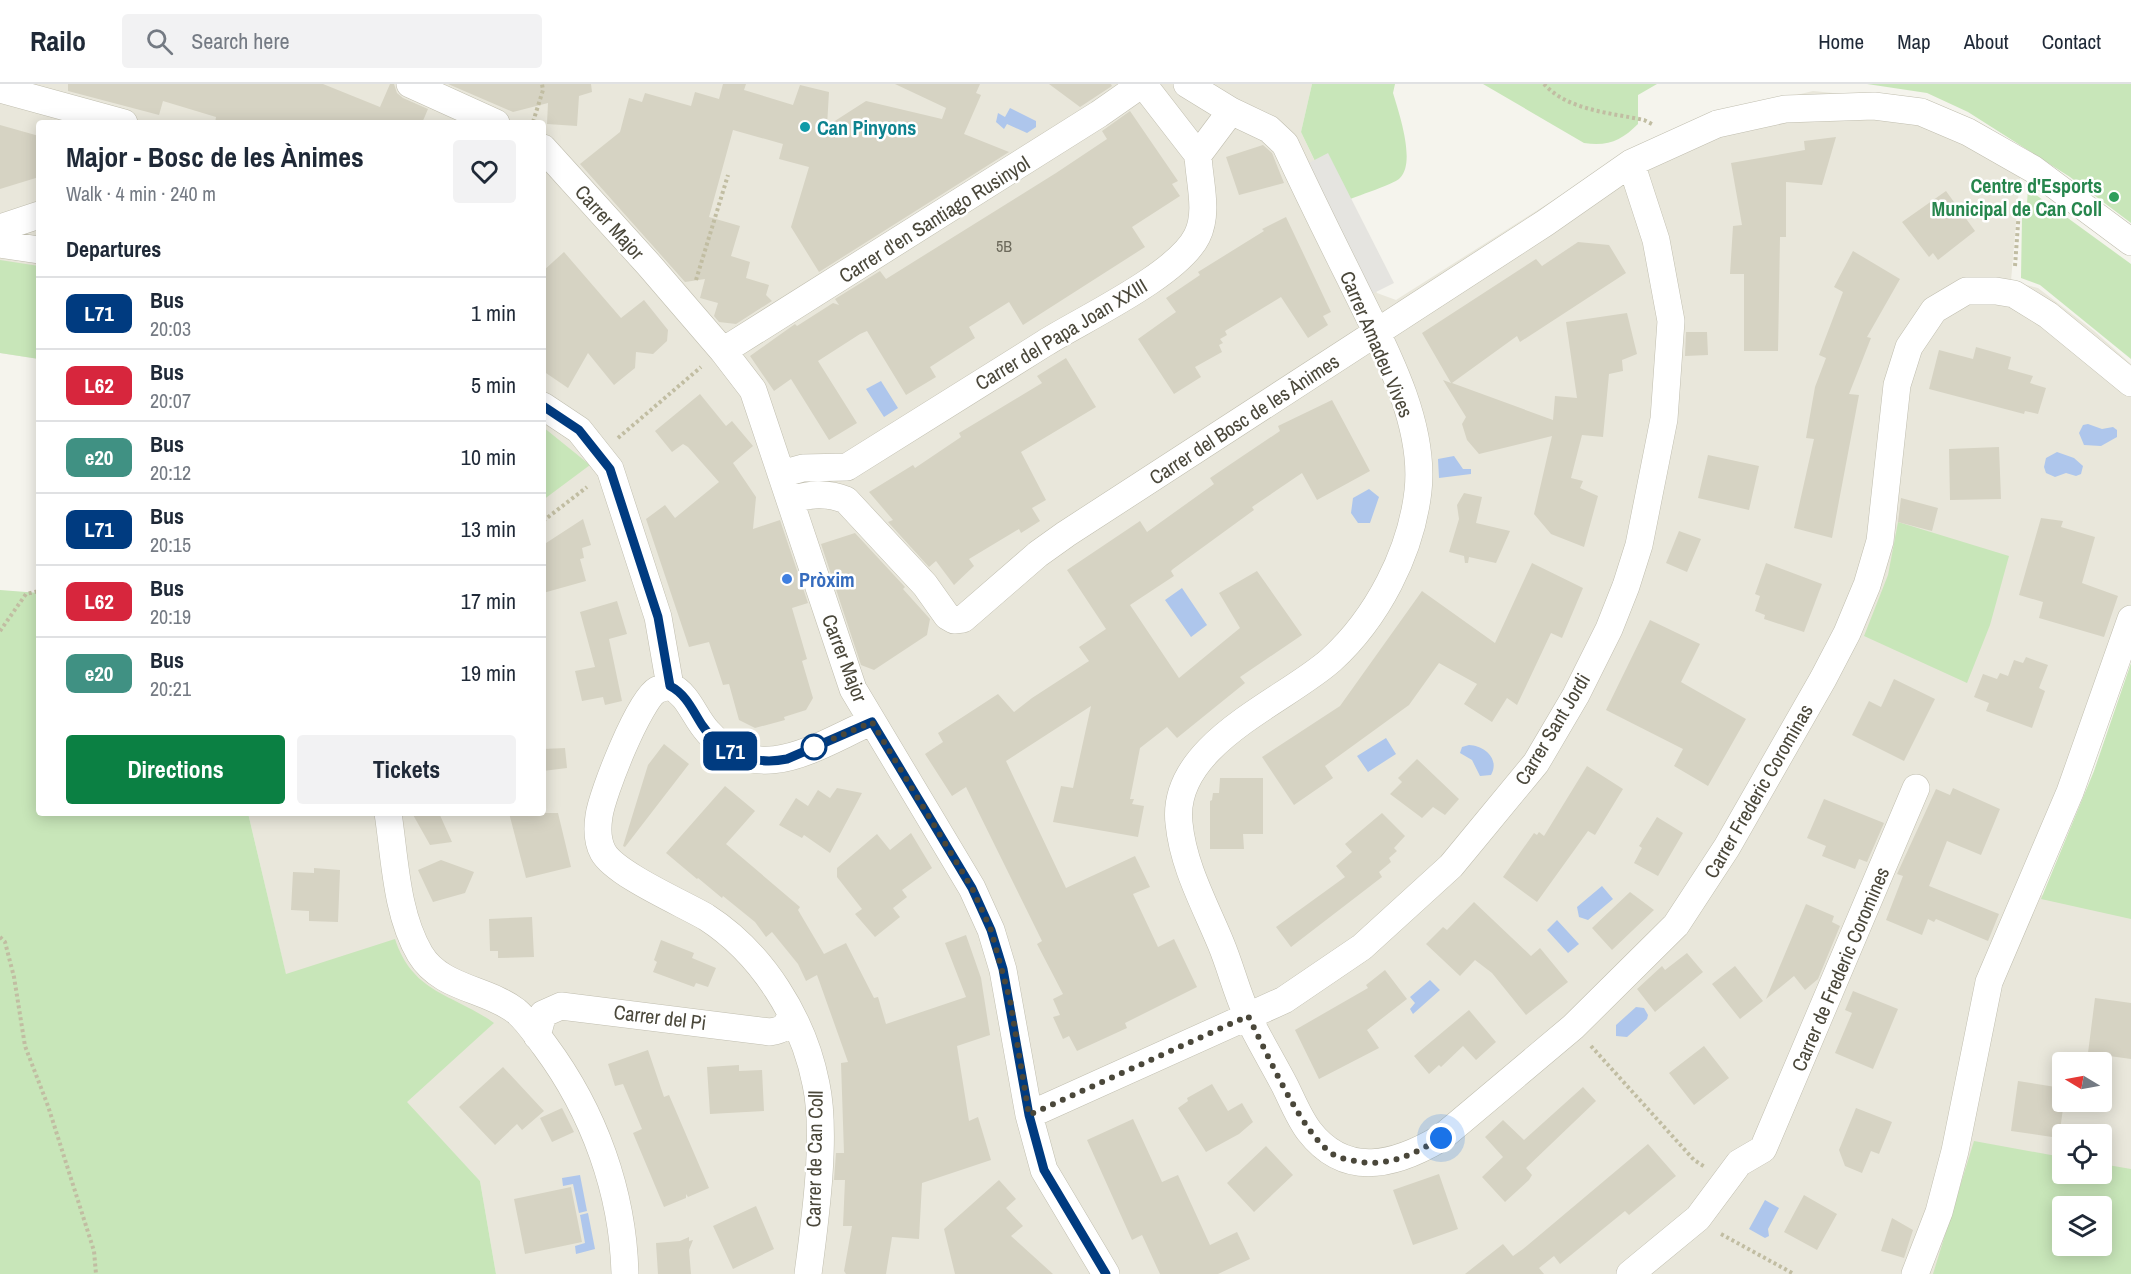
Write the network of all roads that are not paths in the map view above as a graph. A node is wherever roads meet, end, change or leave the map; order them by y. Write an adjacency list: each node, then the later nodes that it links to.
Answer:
1 (410, 84): 7 (street)
2 (1143, 84): 9 (street); 17 (street, Carrer d'en Santiago Rusinyol)
3 (1187, 84): 5 (street, Carrer Amadeu Vives)
4 (0, 89): 6 (street)
5 (1231, 111): 9 (street); 16 (street, Carrer Amadeu Vives)
6 (113, 120)
7 (489, 120)
8 (546, 152): 17 (street, Carrer Major)
9 (1198, 155): 20 (street, Carrer del Papa Joan XXIII)
10 (1630, 163): 13 (street, Carrer del Bosc de les Ànimes); 16 (street, Carrer del Bosc de les Ànimes); 30 (street, Carrer Sant Jordi)
11 (36, 216): 12 (street)
12 (0, 228)
13 (2131, 242)
14 (0, 244): 15 (street)
15 (36, 250)
16 (1376, 333): 23 (street, Carrer del Bosc de les Ànimes); 30 (street, Carrer Amadeu Vives)
17 (723, 351): 21 (street, Carrer Major)
18 (2131, 384): 30 (street, Carrer Frederic Corominas)
19 (546, 408): 25 (street)
20 (847, 467): 21 (street); 23 (street)
21 (781, 474): 22 (street, Carrer Major)
22 (790, 500): 23 (street); 26 (street, Carrer Major)
23 (846, 500)
24 (2131, 620): 37 (street)
25 (670, 686): 26 (street); 29 (street, Carrer de Can Coll)
26 (872, 722): 32 (street, Carrer Major)
27 (1916, 788): 36 (street, Carrer de Frederic Coromines)
28 (388, 816): 31 (street)
29 (791, 1014): 31 (street, Carrer del Pi); 34 (street, Carrer de Can Coll)
30 (1248, 1016): 32 (street, Carrer Sant Jordi)
31 (537, 1036): 33 (street)
32 (1029, 1115): 35 (street, Carrer Major)
33 (626, 1274)
34 (808, 1274)
35 (1106, 1274)
36 (1630, 1274)
37 (1916, 1274)

